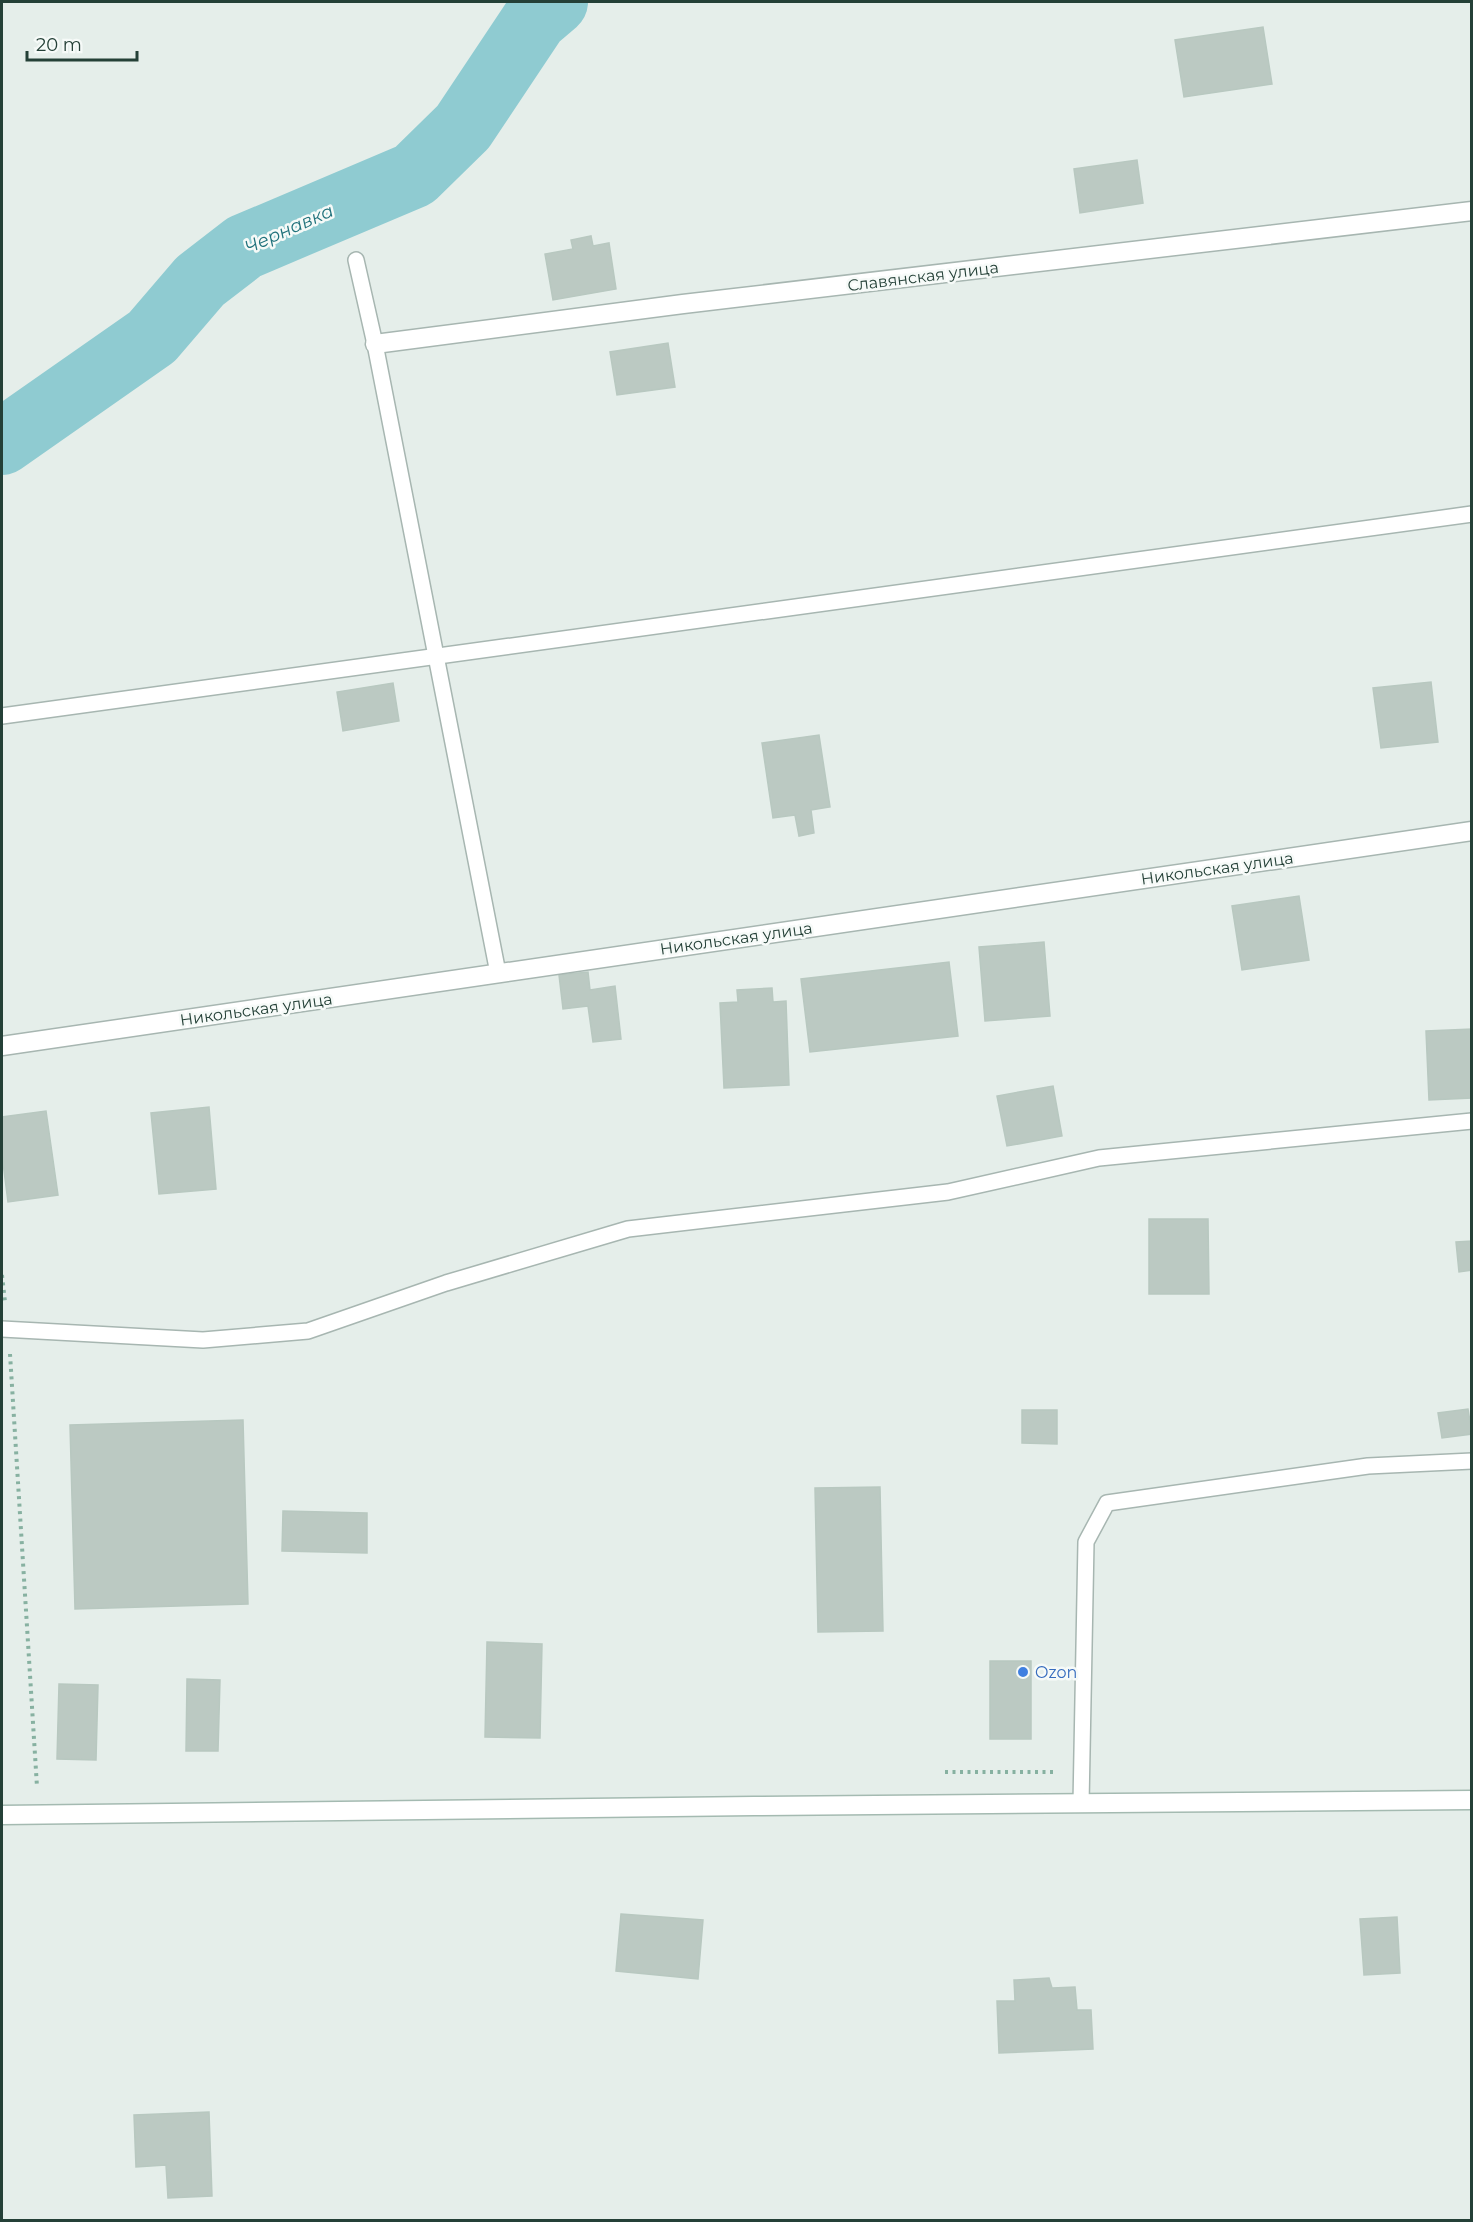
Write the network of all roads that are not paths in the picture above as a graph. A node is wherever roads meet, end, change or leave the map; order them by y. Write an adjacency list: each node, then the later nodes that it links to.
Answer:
1 (1472, 211): 3 (street, Славянская улица)
2 (356, 260): 3 (lane)
3 (375, 344): 5 (lane)
4 (1472, 514): 5 (lane)
5 (436, 655): 6 (lane); 8 (lane)
6 (2, 716)
7 (1472, 831): 8 (street, Никольская улица)
8 (498, 973): 9 (street, Никольская улица)
9 (2, 1046)
10 (1472, 1121): 11 (lane)
11 (5, 1330)
12 (1472, 1461): 14 (lane)
13 (1472, 1800): 14 (street)
14 (1081, 1804): 15 (street)
15 (2, 1815)

